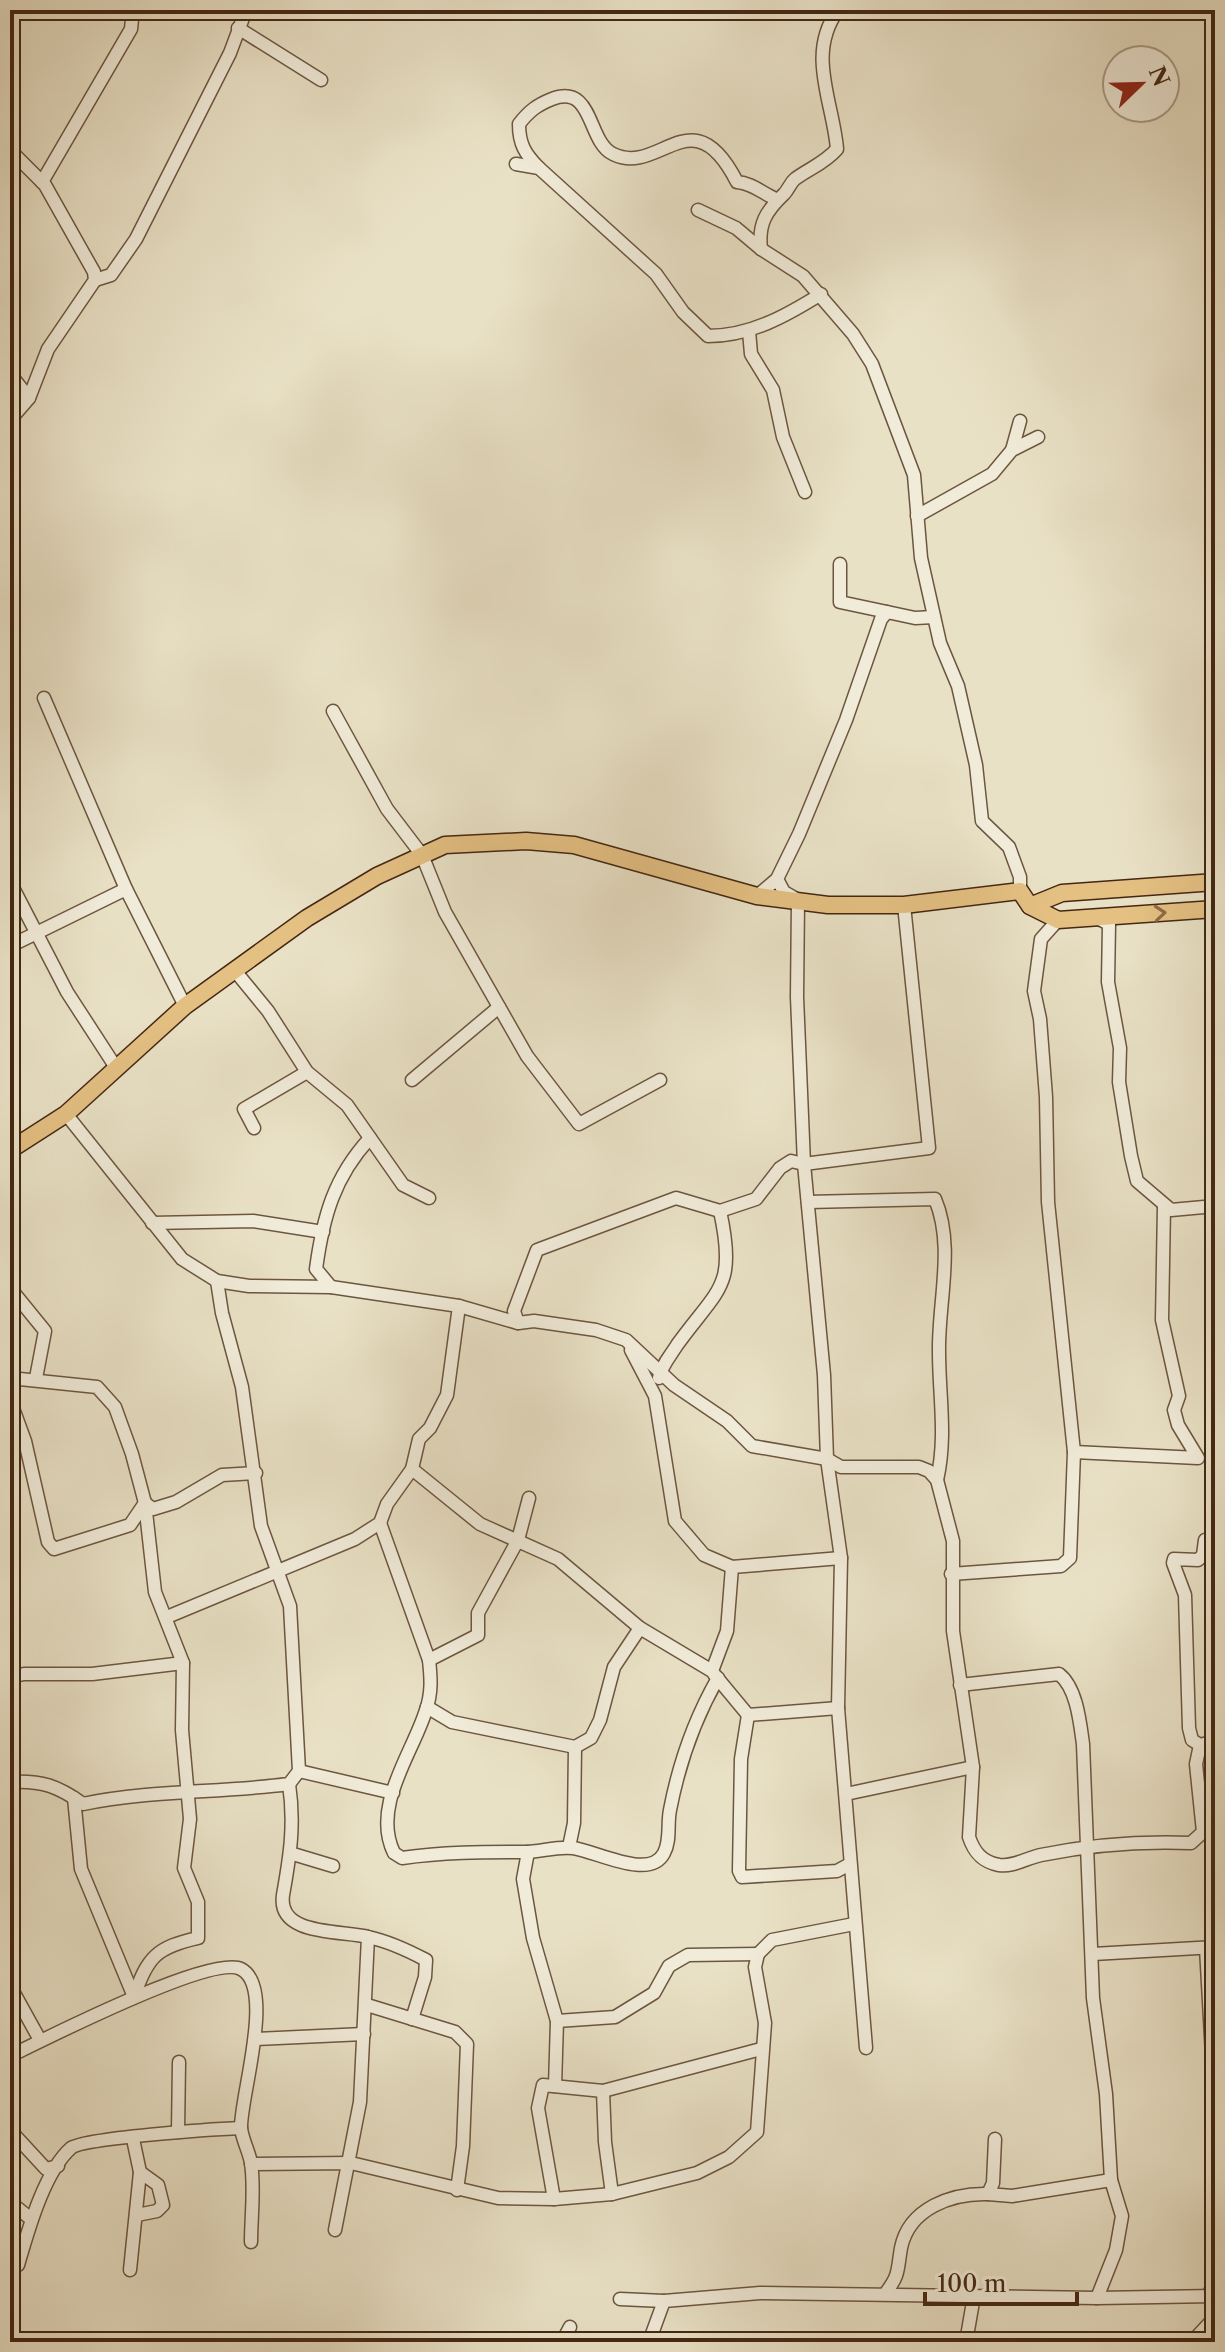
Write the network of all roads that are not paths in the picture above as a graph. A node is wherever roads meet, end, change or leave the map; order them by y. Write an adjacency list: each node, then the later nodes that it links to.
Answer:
1 (64, 10): 2 (street)
2 (93, 10): 3 (street)
3 (133, 10): 11 (street)
4 (246, 10): 6 (street)
5 (838, 10): 12 (street)
6 (238, 28): 7 (street); 15 (street)
7 (321, 80)
8 (10, 150): 11 (street)
9 (516, 164): 10 (street)
10 (539, 168): 12 (street); 17 (street)
11 (42, 182): 15 (street)
12 (776, 199): 14 (street)
13 (698, 210): 14 (street)
14 (761, 249): 16 (street)
15 (95, 280): 19 (street)
16 (821, 294): 17 (street); 25 (street)
17 (749, 331): 24 (street)
18 (10, 374): 19 (street)
19 (29, 398): 20 (street)
20 (10, 420)
21 (1020, 421): 23 (street)
22 (1038, 437): 23 (street)
23 (1012, 450): 25 (street)
24 (805, 492)
25 (917, 516): 28 (street)
26 (840, 564): 27 (street)
27 (887, 612): 28 (street); 32 (street)
28 (934, 617): 36 (street)
29 (44, 698): 35 (street)
30 (333, 711): 31 (street)
31 (422, 855): 37 (main road); 46 (main road); 48 (street)
32 (777, 879): 37 (street); 38 (street)
33 (10, 882): 44 (street)
34 (1215, 882): 40 (main road)
35 (126, 889): 44 (street); 47 (street)
36 (1020, 891): 39 (main road); 40 (main road)
37 (757, 896): 38 (main road)
38 (798, 900): 39 (main road); 57 (street)
39 (904, 905): 57 (street)
40 (1030, 906): 43 (main road)
41 (1215, 909): 42 (main road, one-way to 41)
42 (1097, 918): 43 (main road); 60 (street)
43 (1058, 920): 76 (street)
44 (37, 931): 45 (street); 49 (street)
45 (10, 946)
46 (236, 972): 47 (main road); 50 (street)
47 (185, 1006): 49 (main road)
48 (499, 1007): 51 (street); 52 (street)
49 (115, 1066): 53 (main road)
50 (307, 1072): 54 (street); 55 (street)
51 (412, 1080)
52 (660, 1080)
53 (66, 1114): 56 (main road); 63 (street)
54 (254, 1128)
55 (370, 1138): 58 (street); 64 (street)
56 (10, 1150)
57 (804, 1164): 59 (street); 62 (street)
58 (429, 1198)
59 (808, 1202): 77 (street); 80 (street)
60 (1164, 1206): 61 (street); 76 (street)
61 (1215, 1206)
62 (720, 1211): 69 (street); 71 (street)
63 (152, 1223): 64 (street); 65 (street)
64 (323, 1232): 66 (street)
65 (217, 1281): 66 (street); 79 (street)
66 (331, 1287): 68 (street)
67 (10, 1288): 73 (street)
68 (459, 1306): 69 (street); 78 (street)
69 (518, 1323): 70 (street)
70 (626, 1340): 71 (street); 74 (street)
71 (660, 1371): 74 (street); 77 (street)
72 (10, 1378): 73 (street)
73 (36, 1378): 82 (street)
74 (655, 1396): 87 (street)
75 (10, 1400): 82 (street)
76 (1074, 1452): 89 (street)
77 (827, 1459): 80 (street); 86 (street)
78 (412, 1469): 83 (street); 84 (street)
79 (256, 1473): 82 (street); 88 (street)
80 (937, 1480): 89 (street)
81 (529, 1498): 84 (street)
82 (145, 1503): 90 (street)
83 (380, 1523): 88 (street); 92 (street)
84 (518, 1540): 91 (street); 92 (street)
85 (1205, 1540): 101 (street)
86 (841, 1558): 87 (street); 98 (street)
87 (732, 1567): 94 (street)
88 (278, 1571): 90 (street); 104 (street)
89 (951, 1574): 96 (street)
90 (167, 1617): 93 (street)
91 (640, 1628): 94 (street); 102 (street)
92 (429, 1660): 97 (street)
93 (183, 1663): 95 (street); 107 (street)
94 (715, 1675): 99 (street); 111 (street)
95 (10, 1677)
96 (960, 1685): 103 (street); 112 (street)
97 (427, 1707): 102 (street); 108 (street)
98 (838, 1708): 99 (street); 109 (street)
99 (748, 1715): 115 (street)
100 (1215, 1741): 101 (street)
101 (1200, 1745): 112 (street)
102 (575, 1747): 111 (street)
103 (973, 1767): 109 (street); 112 (street)
104 (299, 1771): 106 (street); 108 (street)
105 (10, 1782): 110 (street)
106 (289, 1784): 107 (street); 114 (street)
107 (185, 1792): 110 (street); 123 (street)
108 (393, 1793): 113 (street)
109 (846, 1794): 115 (street)
110 (74, 1798): 123 (street)
111 (569, 1847): 113 (street)
112 (1087, 1849): 121 (street)
113 (528, 1852): 126 (street)
114 (293, 1854): 116 (street); 118 (street)
115 (848, 1865): 117 (street)
116 (333, 1866)
117 (854, 1924): 120 (street); 130 (street)
118 (368, 1937): 124 (street); 125 (street)
119 (1211, 1948): 121 (street); 136 (street)
120 (758, 1954): 126 (street); 131 (street)
121 (1093, 1954): 146 (street)
122 (10, 1986): 129 (street)
123 (134, 1997): 128 (street); 129 (street)
124 (367, 2005): 125 (street); 127 (street)
125 (412, 2019): 147 (street)
126 (557, 2021): 134 (street)
127 (364, 2034): 128 (street); 142 (street)
128 (256, 2039): 137 (street)
129 (40, 2040): 132 (street)
130 (866, 2048)
131 (761, 2049): 135 (street); 148 (street)
132 (10, 2056)
133 (179, 2062): 139 (street)
134 (555, 2086): 135 (street); 150 (street)
135 (603, 2091): 148 (street)
136 (1215, 2109)
137 (241, 2128): 139 (street); 143 (street)
138 (10, 2130): 144 (street)
139 (178, 2132): 140 (street)
140 (133, 2139): 144 (street); 145 (street)
141 (995, 2139): 149 (street)
142 (351, 2163): 143 (street); 147 (street); 154 (street)
143 (251, 2164): 155 (street)
144 (58, 2166): 153 (street)
145 (140, 2172): 152 (street); 152 (street)
146 (1111, 2180): 149 (street); 162 (street)
147 (457, 2190): 150 (street)
148 (612, 2194): 150 (street)
149 (988, 2194): 159 (street)
150 (554, 2199)
151 (10, 2202): 153 (street)
152 (137, 2215): 157 (street)
153 (31, 2219): 156 (street)
154 (335, 2230)
155 (251, 2242)
156 (13, 2265)
157 (130, 2270)
158 (1215, 2278): 161 (street)
159 (885, 2294): 160 (street); 164 (street)
160 (974, 2296): 162 (street); 169 (street)
161 (1212, 2296): 162 (street)
162 (1097, 2298)
163 (620, 2299): 164 (street)
164 (664, 2301): 168 (street)
165 (1215, 2317): 170 (street)
166 (570, 2327): 167 (street)
167 (562, 2342)
168 (649, 2342)
169 (966, 2342)
170 (1192, 2342)

